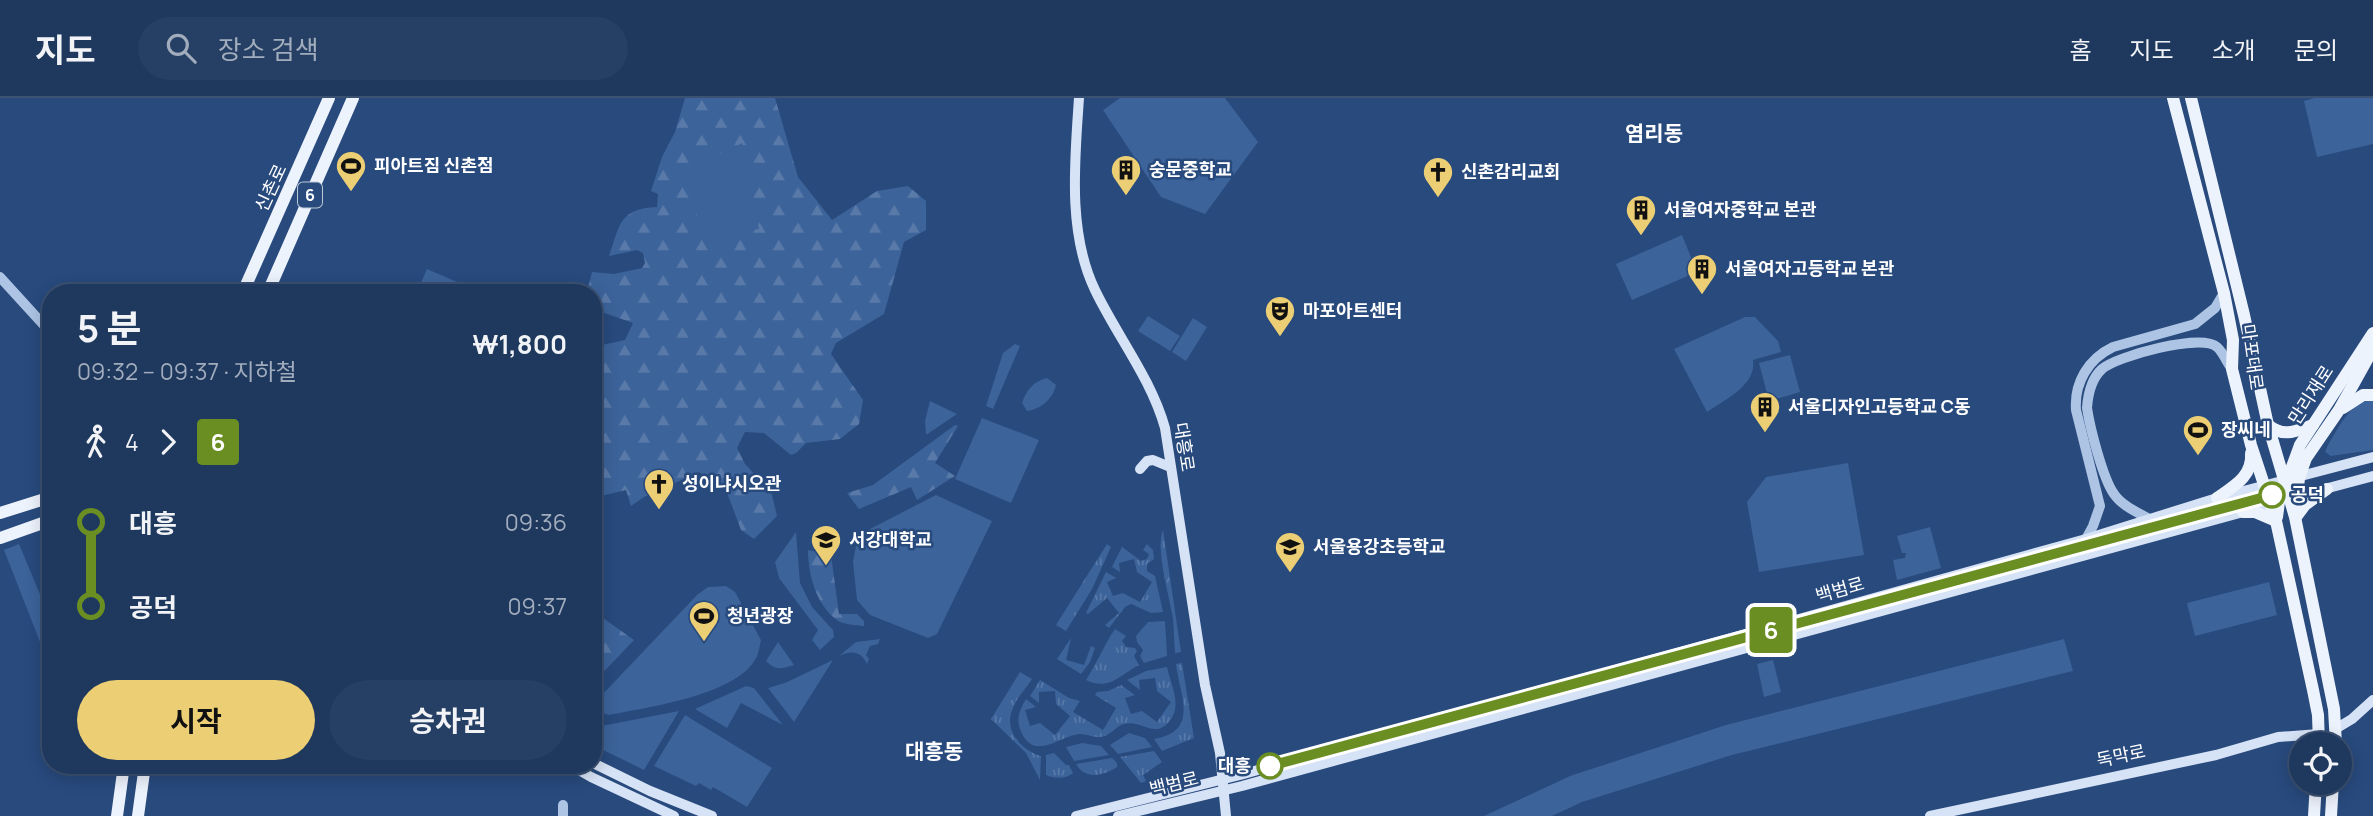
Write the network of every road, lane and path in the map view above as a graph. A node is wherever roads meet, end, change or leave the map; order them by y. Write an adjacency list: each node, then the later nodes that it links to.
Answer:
1 (329, 98): 7 (main road, 신촌로 / 6)
2 (353, 98): 8 (main road, 6)
3 (1079, 98): 20 (main road, 대흥로)
4 (2173, 98): 9 (main road, 마포대로)
5 (2191, 98): 16 (main road, 마포대로)
6 (0, 277): 10 (street)
7 (247, 284)
8 (272, 284)
9 (2224, 293): 13 (main road, 마포대로); 36 (street)
10 (42, 322)
11 (2373, 332): 17 (main road, 만리재로)
12 (2372, 357): 15 (main road, 만리재로)
13 (2232, 369): 18 (main road, 마포대로); 32 (street)
14 (2373, 395): 15 (main road)
15 (2339, 410): 23 (main road, 만리재로)
16 (2268, 425): 17 (main road); 23 (main road, 마포대로)
17 (2313, 425): 23 (main road, 만리재로)
18 (2251, 445): 24 (main road, 마포대로); 26 (main road)
19 (2373, 457): 23 (main road, 백범로)
20 (1170, 467): 21 (main road); 49 (main road, 대흥로)
21 (1140, 468)
22 (2373, 476): 25 (main road, 백범로)
23 (2292, 480): 24 (main road, 백범로); 28 (main road, 마포대로)
24 (2266, 485): 26 (main road, 백범로); 28 (main road, 마포대로)
25 (2327, 489): 28 (main road, 백범로); 31 (main road)
26 (2217, 498): 32 (main road, 백범로)
27 (42, 500): 30 (main road)
28 (2285, 500): 29 (main road, 백범로); 31 (main road, 마포대로); 33 (main road, 마포대로)
29 (2243, 512): 33 (main road); 38 (main road, 백범로)
30 (0, 513)
31 (2295, 517): 40 (main road, 마포대로)
32 (2151, 520): 36 (main road, 백범로)
33 (2276, 521): 41 (main road, 마포대로)
34 (42, 523): 35 (main road)
35 (0, 538)
36 (2086, 540): 37 (main road, 백범로)
37 (1742, 635): 38 (main road); 48 (main road, 백범로)
38 (1745, 648): 48 (main road, 백범로)
39 (2373, 700): 40 (main road)
40 (2337, 728): 42 (main road, 마포대로)
41 (2318, 732)
42 (2337, 732)
43 (2289, 738): 59 (main road, 독막로)
44 (602, 767): 55 (main road)
45 (123, 774): 52 (main road)
46 (144, 774): 53 (main road)
47 (586, 774): 54 (main road)
48 (1258, 776): 49 (main road, 백범로)
49 (1223, 784): 56 (main road, 백범로); 57 (main road, 백범로); 58 (main road, 대흥로)
50 (2315, 795): 60 (main road)
51 (2332, 795): 61 (main road)
52 (117, 816)
53 (138, 816)
54 (674, 816)
55 (712, 816)
56 (1076, 816)
57 (1118, 816)
58 (1226, 816)
59 (1930, 816)
60 (2314, 816)
61 (2331, 816)

